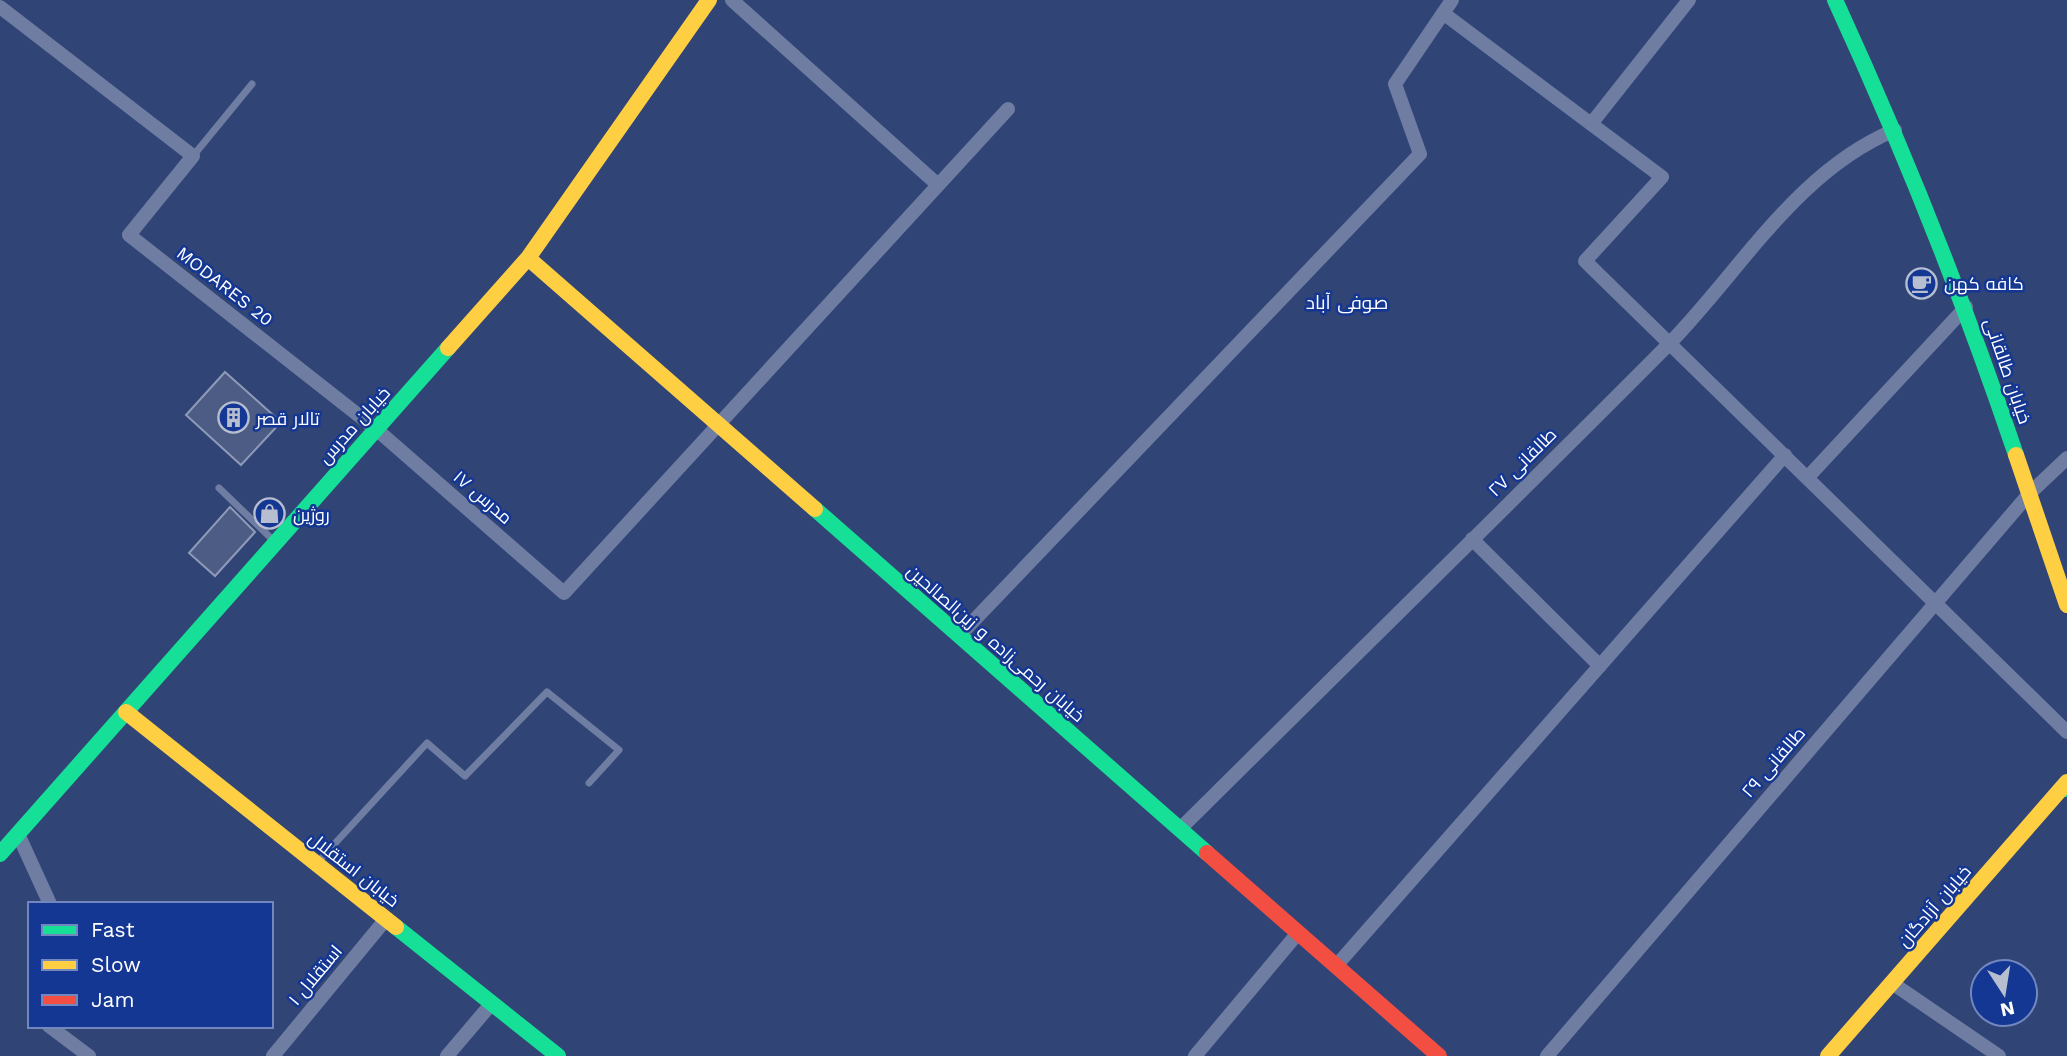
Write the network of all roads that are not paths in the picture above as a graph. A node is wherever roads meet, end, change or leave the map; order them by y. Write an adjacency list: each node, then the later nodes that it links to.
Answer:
1 (709, 0): 14 (main road, خیابان مدرس)
2 (732, 0): 13 (street)
3 (1452, 0): 7 (street)
4 (1689, 0): 10 (street)
5 (1835, 0): 11 (main road, خیابان طالقانی)
6 (0, 7): 12 (street)
7 (1443, 13): 10 (street); 28 (street)
8 (252, 84): 12 (lane)
9 (1008, 108): 13 (street)
10 (1591, 124): 16 (street)
11 (1895, 130): 15 (main road, خیابان طالقانی); 16 (street, طالقانی ۲۷)
12 (192, 156): 18 (street, MODARES 20)
13 (938, 185): 17 (street)
14 (528, 258): 17 (main road, خیابان رحمی‌زاده و زین‌الصالحین); 18 (main road, خیابان مدرس)
15 (1966, 307): 21 (street); 23 (main road, خیابان طالقانی)
16 (1670, 343): 19 (street); 24 (street, طالقانی ۲۷)
17 (718, 425): 18 (street, مدرس ۱۷); 28 (main road, خیابان رحمی‌زاده و زین‌الصالحین)
18 (376, 429): 25 (main road, خیابان مدرس)
19 (1785, 455): 21 (street); 29 (street)
20 (2067, 458): 23 (street, طالقانی ۲۹)
21 (1808, 477): 26 (street)
22 (219, 488): 25 (lane)
23 (2029, 494): 26 (street, طالقانی ۲۹); 27 (main road, خیابان طالقانی)
24 (1472, 539): 29 (street); 34 (street, طالقانی ۲۷)
25 (276, 543): 30 (main road, خیابان مدرس)
26 (1936, 602): 31 (street); 51 (street, طالقانی ۲۹)
27 (2067, 604)
28 (960, 636): 34 (main road, خیابان رحمی‌زاده و زین‌الصالحین)
29 (1600, 666): 41 (street)
30 (126, 712): 35 (main road, خیابان مدرس); 37 (main road, خیابان استقلال)
31 (2067, 732)
32 (589, 783): 37 (lane)
33 (2066, 786): 42 (main road, خیابان آزادگان)
34 (1180, 829): 40 (main road, خیابان رحمی‌زاده و زین‌الصالحین)
35 (18, 834): 36 (main road, خیابان مدرس); 38 (street)
36 (0, 855)
37 (316, 863): 39 (main road, خیابان استقلال)
38 (49, 902)
39 (386, 919): 43 (main road, خیابان استقلال); 46 (street, استقلال ۱)
40 (1298, 933): 41 (main road, خیابان رحمی‌زاده و زین‌الصالحین); 49 (street)
41 (1336, 966): 50 (main road, خیابان رحمی‌زاده و زین‌الصالحین)
42 (1892, 983): 52 (main road, خیابان آزادگان); 53 (street)
43 (492, 1003): 47 (street); 48 (main road, خیابان استقلال)
44 (52, 1028): 45 (street)
45 (89, 1056)
46 (273, 1056)
47 (447, 1056)
48 (558, 1056)
49 (1195, 1056)
50 (1439, 1056)
51 (1547, 1056)
52 (1828, 1056)
53 (1999, 1056)

